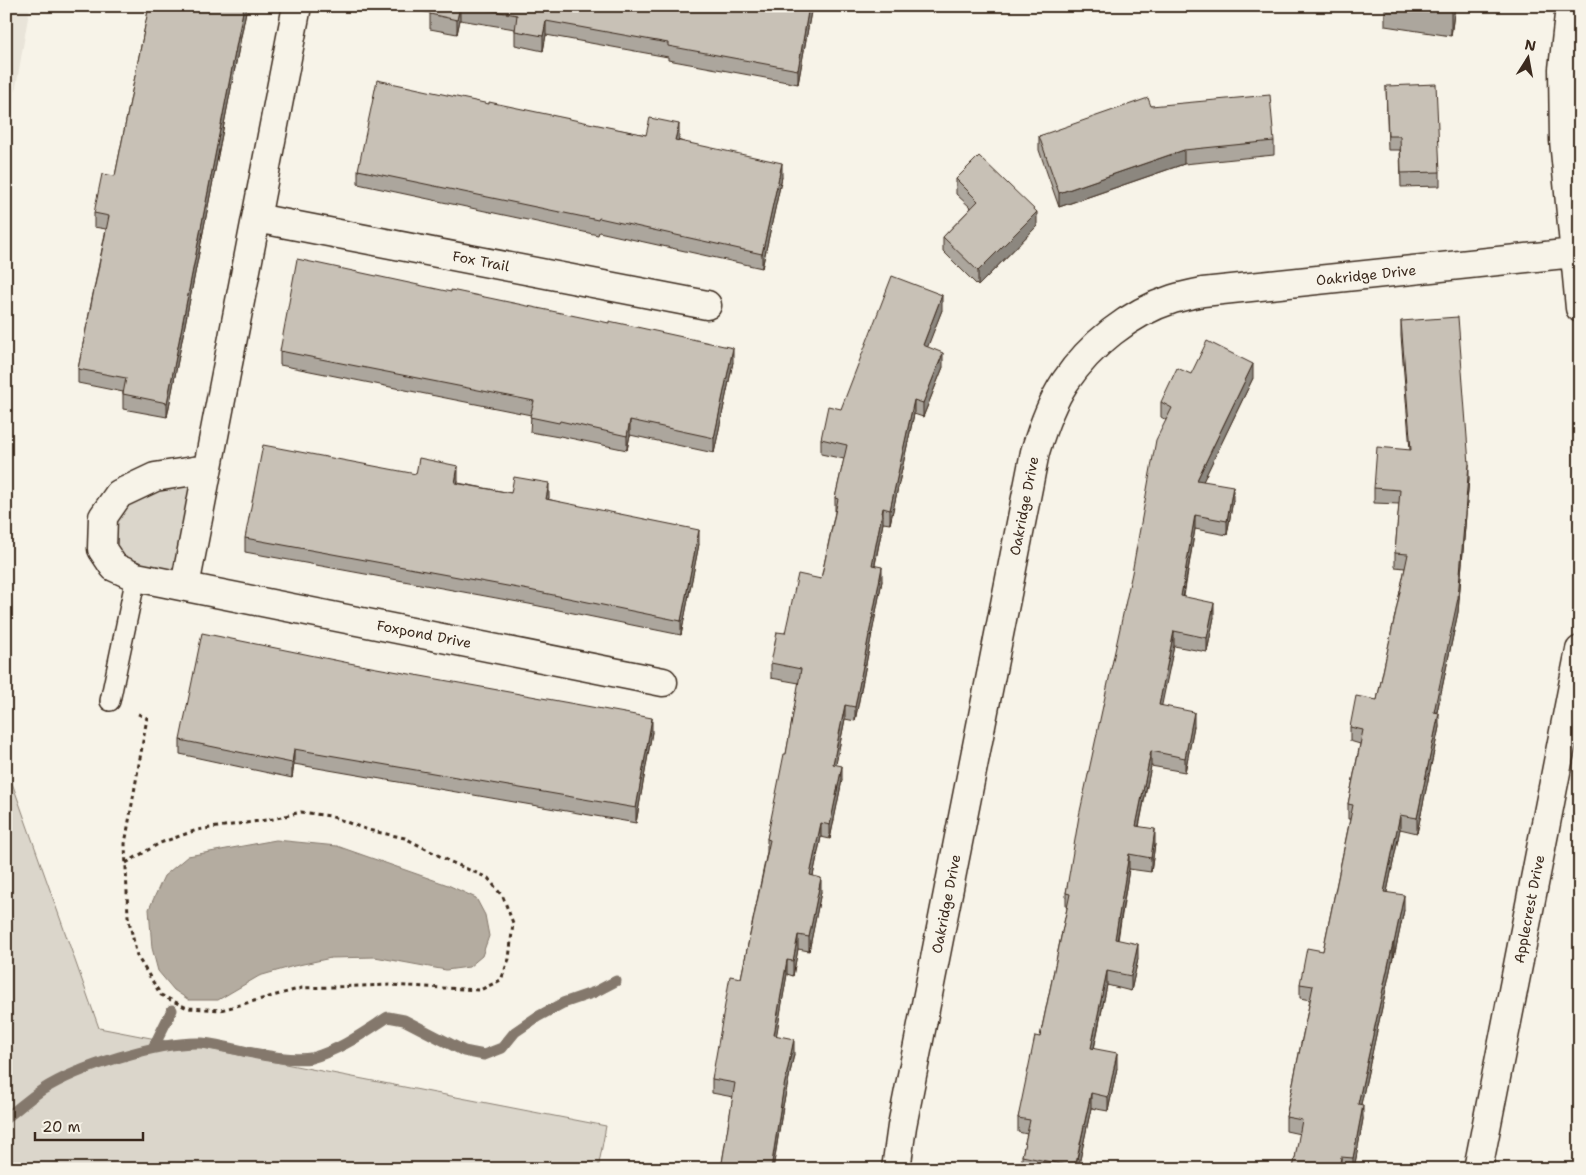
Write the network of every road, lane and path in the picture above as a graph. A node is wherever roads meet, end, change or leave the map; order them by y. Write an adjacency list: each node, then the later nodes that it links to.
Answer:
1 (297, 6): 3 (street)
2 (1570, 6): 4 (street)
3 (256, 218): 5 (street, Fox Trail); 7 (street)
4 (1574, 253): 6 (street); 15 (street, Oakridge Drive)
5 (707, 305)
6 (1580, 308)
7 (206, 469): 8 (street, Foxpond Drive); 9 (street)
8 (136, 577): 9 (street, Foxpond Drive); 12 (lane)
9 (185, 586): 11 (street, Foxpond Drive)
10 (1580, 650): 13 (street, Applecrest Drive)
11 (663, 682)
12 (110, 701): 14 (path)
13 (1570, 749): 16 (street, Applecrest Drive)
14 (126, 863): 14 (path)
15 (896, 1169)
16 (1478, 1169)

